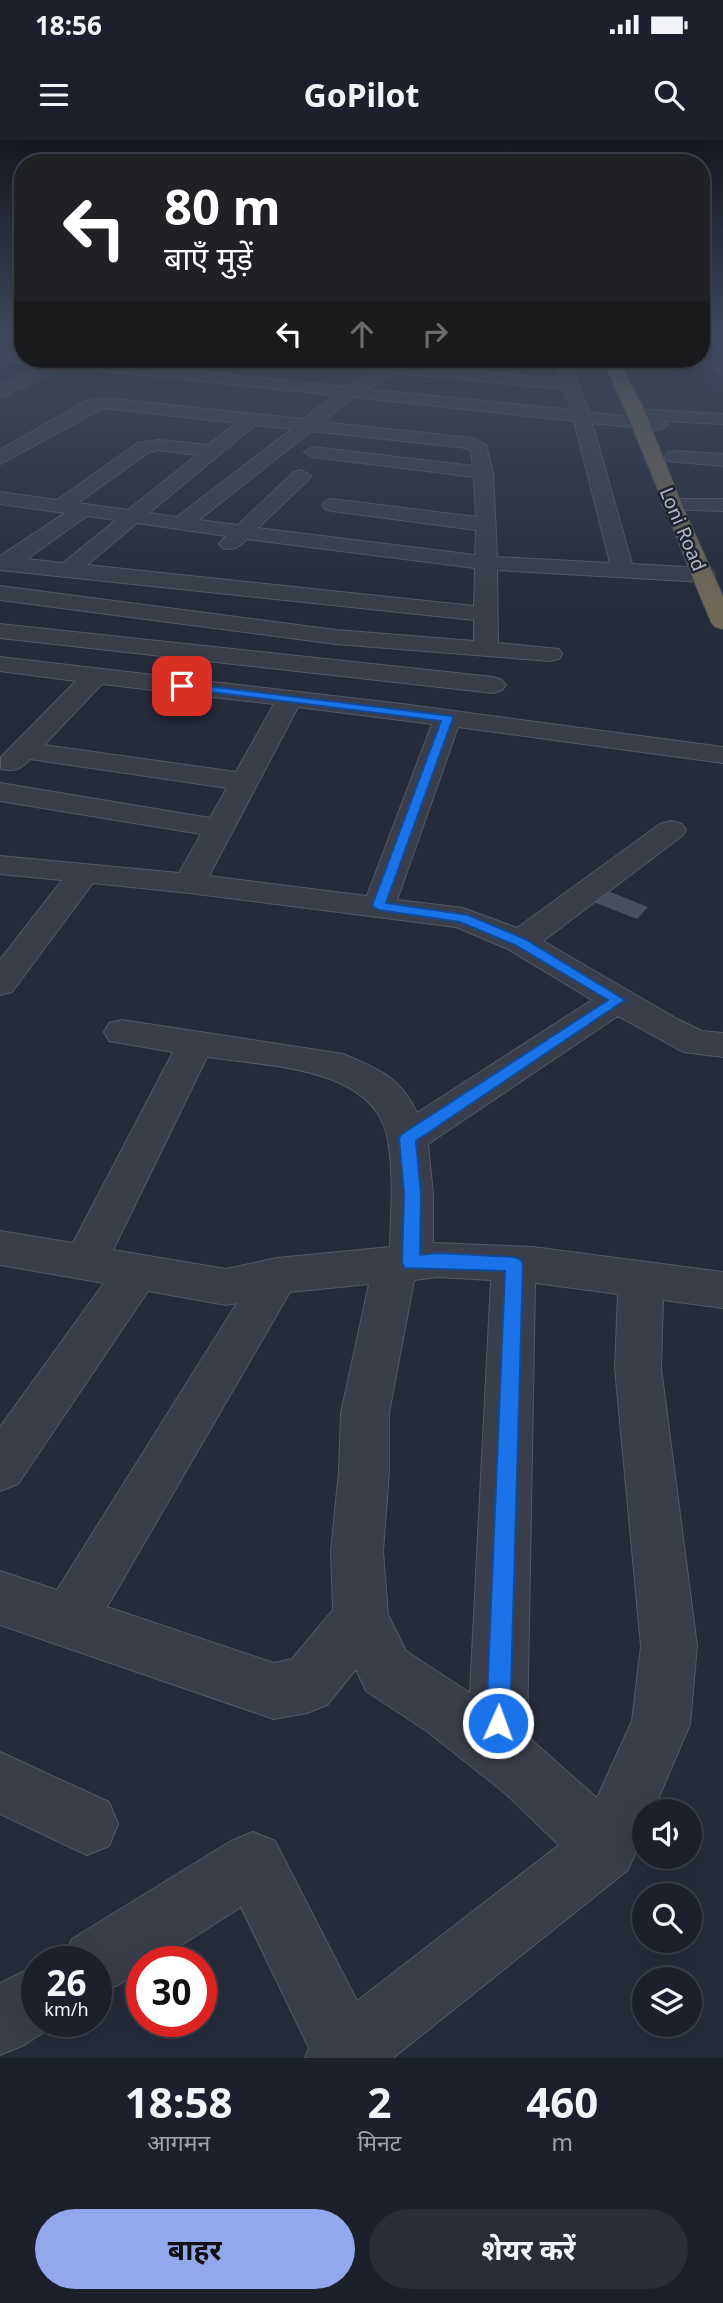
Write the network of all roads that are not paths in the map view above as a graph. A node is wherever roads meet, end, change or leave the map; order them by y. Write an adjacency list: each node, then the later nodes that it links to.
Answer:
1 (56, 426): 13 (street)
2 (166, 426): 9 (street)
3 (243, 426): 9 (street)
4 (305, 426): 5 (street)
5 (309, 426): 10 (street); 16 (street)
6 (584, 426): 38 (street)
7 (650, 426): 22 (highway, Loni Road)
8 (652, 426): 12 (highway, Loni Road)
9 (233, 434): 11 (street)
10 (279, 448): 15 (street); 16 (street)
11 (214, 451): 24 (street); 27 (street)
12 (674, 457): 14 (street); 20 (highway, Loni Road)
13 (0, 458)
14 (723, 460)
15 (249, 470): 28 (street); 31 (street)
16 (484, 473): 29 (street)
17 (347, 490): 21 (street)
18 (0, 498): 19 (street)
19 (24, 501): 24 (street); 26 (street)
20 (697, 504): 22 (street); 23 (street); 30 (highway, Loni Road)
21 (332, 505): 29 (street); 32 (street)
22 (672, 505): 39 (highway, Loni Road)
23 (723, 505)
24 (60, 507): 25 (street)
25 (83, 510): 27 (street); 36 (street)
26 (0, 517)
27 (133, 517): 28 (street); 37 (street)
28 (181, 524): 31 (street)
29 (487, 525): 35 (street)
30 (707, 526)
31 (242, 532): 32 (street); 34 (street)
32 (298, 540): 33 (street)
33 (433, 556): 35 (street); 40 (street)
34 (241, 563)
35 (487, 563): 38 (street); 43 (street)
36 (3, 564): 37 (street)
37 (68, 570): 43 (street)
38 (623, 571): 39 (street)
39 (704, 575): 45 (highway, Loni Road)
40 (386, 582)
41 (0, 593): 42 (street)
42 (24, 596): 44 (street); 47 (street)
43 (488, 614): 47 (street)
44 (0, 617)
45 (723, 622)
46 (0, 631): 51 (street)
47 (486, 651): 48 (street)
48 (550, 654)
49 (6, 671): 50 (street)
50 (96, 675): 52 (street); 54 (street)
51 (493, 685)
52 (290, 699): 53 (street); 57 (street)
53 (448, 718): 55 (street); 64 (street)
54 (23, 750): 56 (street); 57 (street)
55 (723, 755)
56 (0, 774)
57 (244, 782): 59 (street)
58 (0, 792): 59 (street)
59 (219, 828): 63 (street)
60 (671, 830): 65 (street)
61 (0, 865): 62 (street)
62 (83, 874): 63 (street); 66 (street)
63 (189, 883): 64 (street)
64 (379, 906): 65 (street)
65 (520, 942): 67 (street)
66 (0, 984)
67 (618, 1000): 70 (street); 71 (street)
68 (122, 1032): 69 (street)
69 (196, 1042): 71 (street); 73 (street)
70 (723, 1045)
71 (408, 1138): 74 (street)
72 (0, 1248): 73 (street)
73 (84, 1264): 76 (street)
74 (403, 1264): 75 (street); 77 (street); 82 (street)
75 (514, 1264): 78 (street); 84 (street)
76 (136, 1273): 77 (street); 80 (street)
77 (276, 1276): 83 (street)
78 (641, 1279): 79 (street); 87 (street)
79 (723, 1290)
80 (0, 1468)
81 (0, 1598): 83 (street)
82 (361, 1619): 83 (street); 84 (street)
83 (68, 1622)
84 (498, 1750): 87 (street)
85 (0, 1782): 86 (street)
86 (88, 1824)
87 (606, 1848): 91 (street)
88 (112, 1951): 91 (street)
89 (21, 2008): 90 (street)
90 (0, 2021)
91 (346, 2056)

